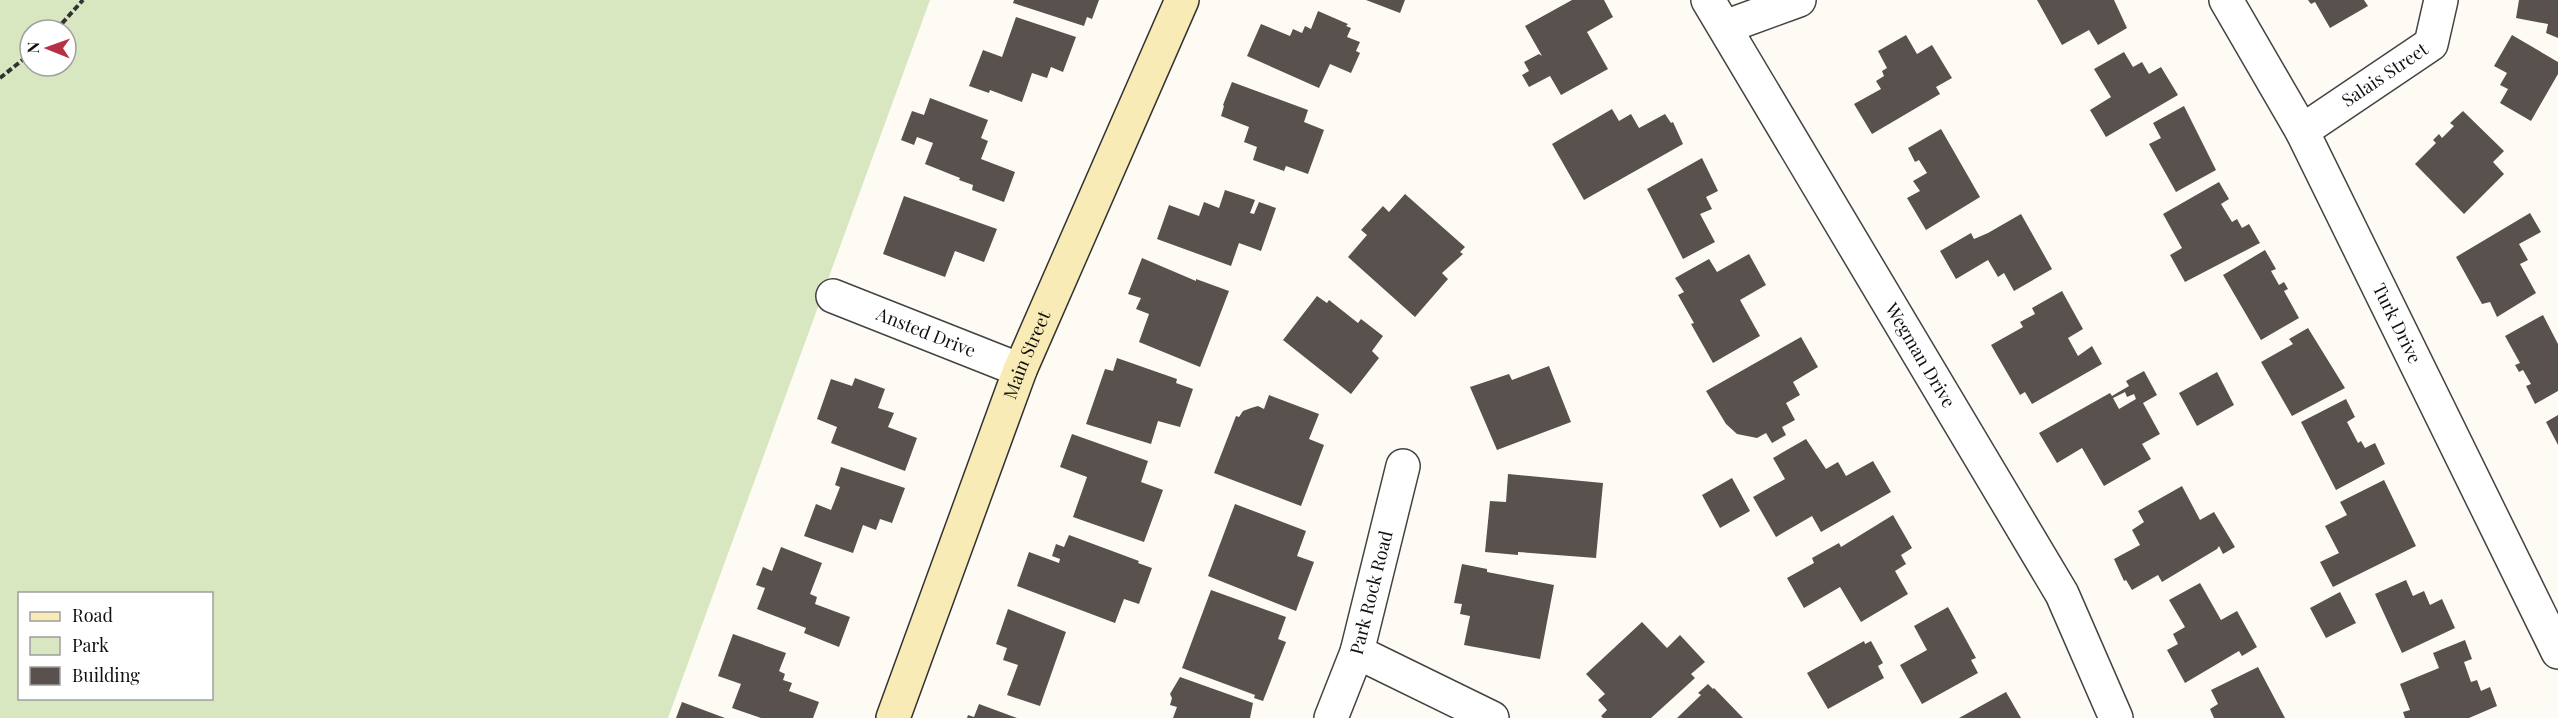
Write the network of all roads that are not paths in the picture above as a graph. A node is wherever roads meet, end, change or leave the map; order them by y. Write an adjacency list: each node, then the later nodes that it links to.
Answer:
1 (1182, 0): 8 (street, Main Street)
2 (1799, 0): 5 (street)
3 (2226, 0): 6 (street, Turk Drive)
4 (2441, 0): 6 (street, Salais Street)
5 (1717, 14): 15 (street, Wegman Drive)
6 (2302, 131): 11 (street, Turk Drive)
7 (832, 296): 8 (street, Ansted Drive)
8 (1020, 370): 12 (street, Main Street)
9 (1403, 466): 10 (street, Park Rock Road)
10 (1357, 652): 13 (street, Park Rock Road); 14 (street)
11 (2558, 652)
12 (893, 718)
13 (1330, 718)
14 (1492, 718)
15 (2116, 718)

